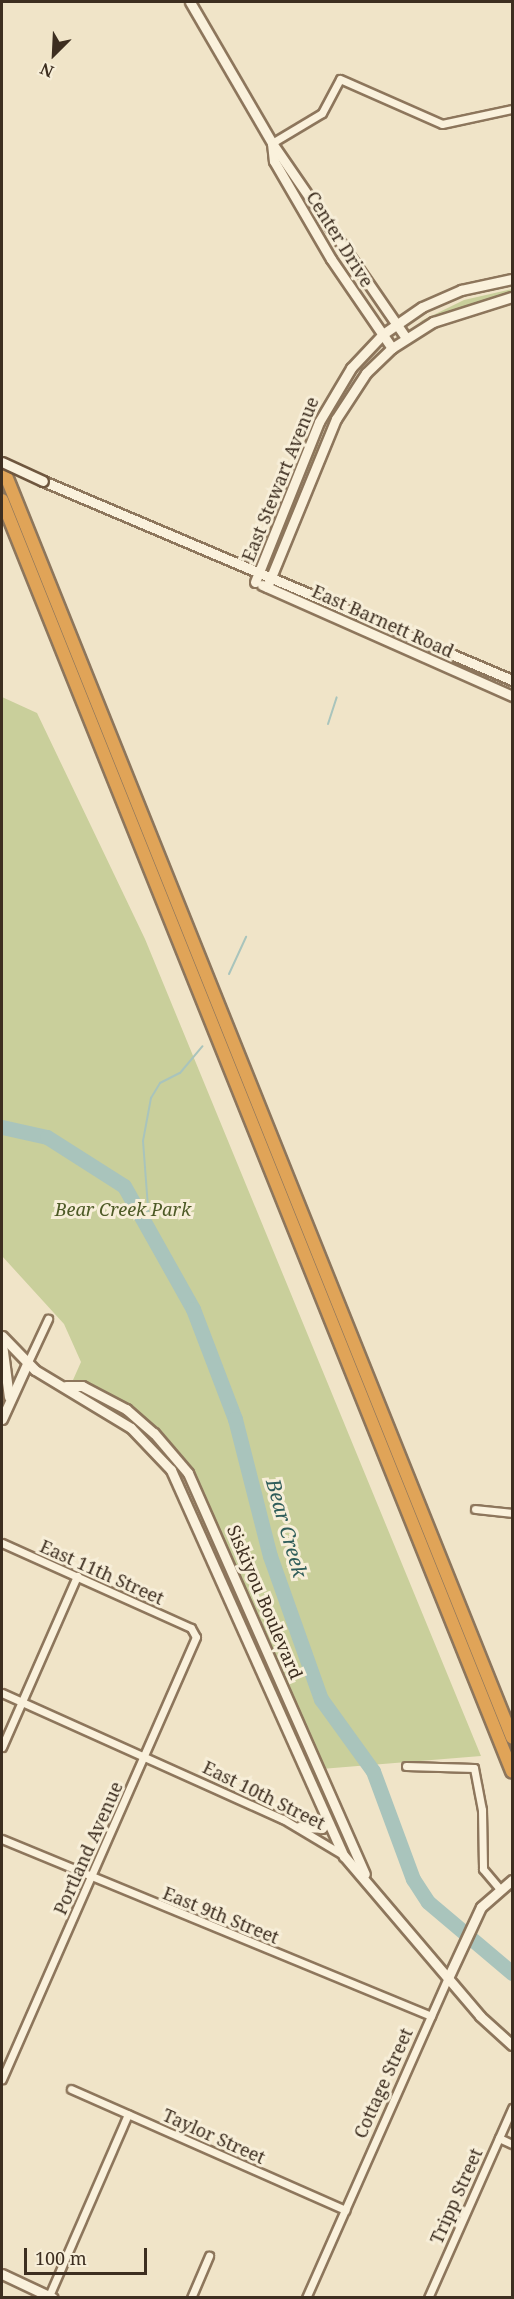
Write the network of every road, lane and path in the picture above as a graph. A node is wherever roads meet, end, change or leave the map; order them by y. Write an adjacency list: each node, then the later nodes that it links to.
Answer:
1 (190, 2): 3 (main road, Center Drive)
2 (513, 109): 3 (street)
3 (272, 142): 6 (main road, Center Drive); 7 (main road, Center Drive)
4 (513, 279): 6 (main road, East Stewart Avenue)
5 (513, 297): 8 (main road, East Stewart Avenue)
6 (395, 325): 7 (main road, East Stewart Avenue); 8 (main road, Center Drive)
7 (383, 334): 9 (main road, Center Drive); 15 (main road, East Stewart Avenue)
8 (406, 338): 9 (main road, East Stewart Avenue)
9 (392, 348): 16 (main road, East Stewart Avenue)
10 (2, 457): 12 (highway)
11 (2, 464): 12 (highway); 14 (main road, East Barnett Road, bridge)
12 (10, 486): 35 (highway)
13 (2, 500): 39 (highway)
14 (245, 569): 15 (main road, East Barnett Road); 17 (main road, East Barnett Road)
15 (261, 569): 16 (main road, East Barnett Road); 17 (main road, East Stewart Avenue)
16 (273, 574): 18 (main road, East Stewart Avenue); 19 (main road, East Barnett Road)
17 (255, 582): 18 (main road, East Barnett Road)
18 (267, 588): 20 (main road, East Barnett Road)
19 (513, 680)
20 (513, 696)
21 (48, 1319): 24 (street)
22 (2, 1336): 24 (main road, Siskiyou Boulevard)
23 (2, 1344): 26 (main road)
24 (27, 1364): 25 (main road, Siskiyou Boulevard); 26 (main road)
25 (66, 1386): 40 (main road, Siskiyou Boulevard); 46 (main road, Siskiyou Boulevard)
26 (6, 1406): 27 (main road)
27 (2, 1419)
28 (475, 1509): 29 (street)
29 (513, 1513)
30 (2, 1543): 31 (street, East 11th Street)
31 (77, 1576): 32 (street, East 11th Street); 34 (street)
32 (191, 1628): 37 (street, Portland Avenue)
33 (2, 1693): 34 (street, East 10th Street)
34 (21, 1702): 36 (street); 37 (street, East 10th Street)
35 (513, 1737)
36 (2, 1747)
37 (145, 1757): 41 (street, East 10th Street); 44 (street, Portland Avenue)
38 (406, 1766): 47 (street)
39 (513, 1771)
40 (325, 1814): 41 (main road); 43 (main road, Siskiyou Boulevard)
41 (299, 1827): 43 (street, East 10th Street)
42 (2, 1839): 44 (street, East 9th Street)
43 (344, 1856): 46 (main road, East 10th Street)
44 (91, 1879): 49 (street, East 9th Street); 51 (street, Portland Avenue)
45 (513, 1880): 47 (main road, Cottage Street)
46 (372, 1887): 48 (main road, East 10th Street)
47 (498, 1887): 48 (main road, Cottage Street)
48 (448, 1978): 49 (street, Cottage Street); 50 (main road, East 10th Street)
49 (431, 2016): 57 (street, Cottage Street)
50 (513, 2045)
51 (2, 2079)
52 (71, 2089): 54 (street, Taylor Street)
53 (513, 2108): 55 (street, Tripp Street)
54 (128, 2114): 57 (street, Taylor Street); 60 (street)
55 (499, 2138): 56 (street); 63 (street, Tripp Street)
56 (513, 2144)
57 (345, 2210): 62 (street, Cottage Street)
58 (209, 2256): 61 (street)
59 (2, 2274): 60 (main road)
60 (51, 2297)
61 (191, 2298)
62 (306, 2298)
63 (428, 2298)

